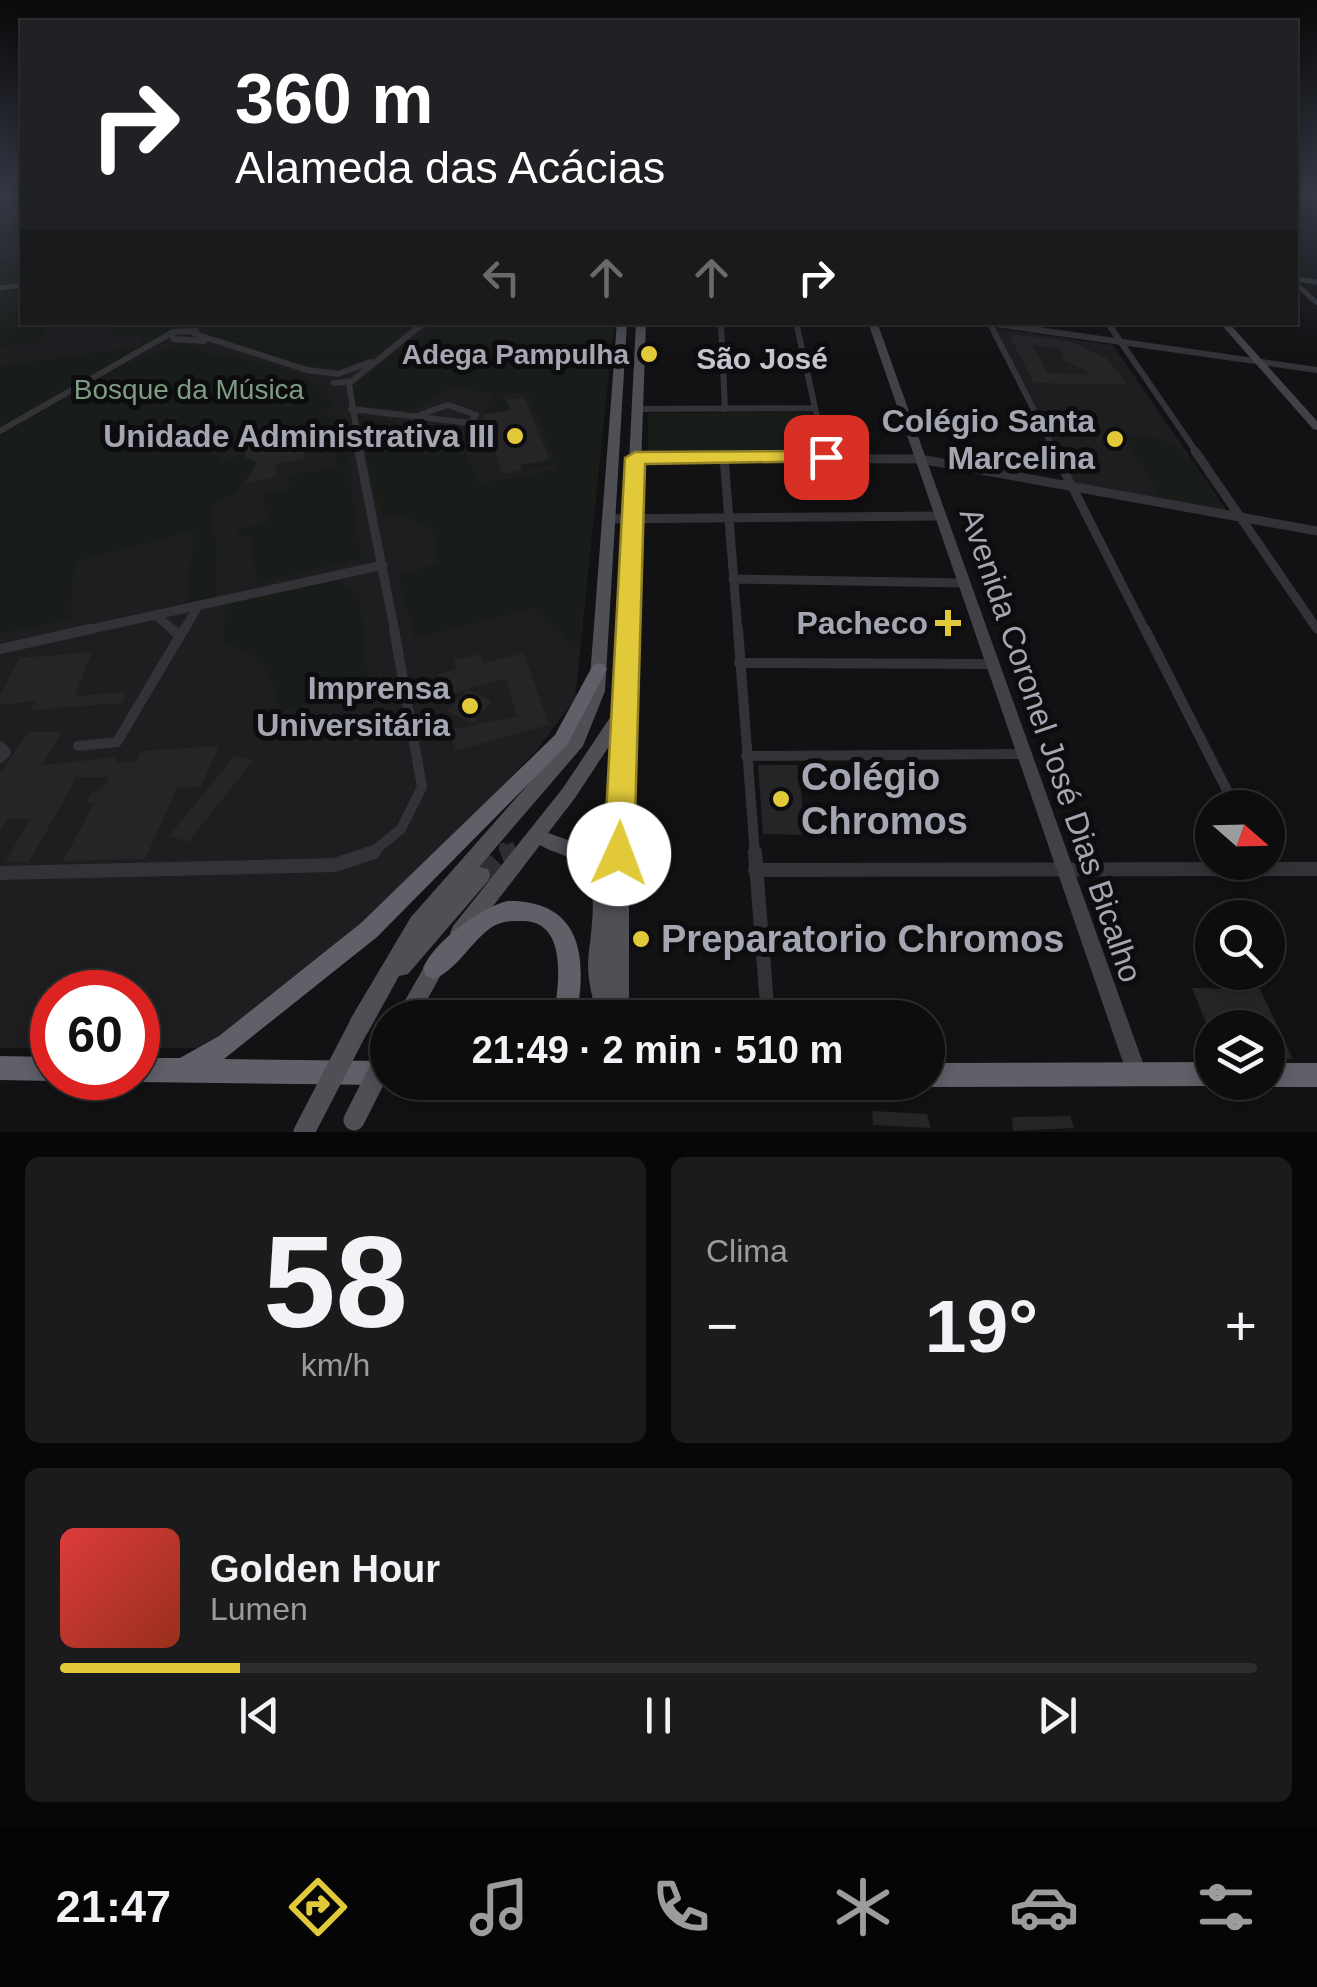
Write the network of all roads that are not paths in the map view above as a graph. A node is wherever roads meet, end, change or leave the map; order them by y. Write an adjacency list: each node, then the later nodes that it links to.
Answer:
1 (1298, 284): 2 (street)
2 (1317, 303)
3 (183, 325): 15 (street)
4 (422, 325): 21 (street)
5 (622, 325): 18 (main road)
6 (641, 325): 19 (main road)
7 (721, 325): 30 (street)
8 (797, 325): 28 (street)
9 (873, 325): 37 (street, Avenida Coronel José Dias Bicalho)
10 (988, 325): 38 (street)
11 (1001, 325): 16 (street)
12 (1109, 325): 16 (street)
13 (1225, 325): 20 (street)
14 (195, 329): 15 (street); 17 (street)
15 (175, 336): 17 (street); 33 (street)
16 (1122, 342): 20 (street); 41 (street)
17 (217, 343): 22 (street)
18 (621, 352): 19 (main road); 42 (main road)
19 (640, 352): 29 (main road)
20 (1259, 361): 23 (street); 32 (street)
21 (371, 362): 24 (street); 25 (street)
22 (307, 370): 24 (street); 26 (street)
23 (1317, 370)
24 (340, 373): 25 (street); 26 (street)
25 (352, 380): 26 (street); 27 (street)
26 (333, 383): 27 (street)
27 (350, 404): 31 (street); 45 (street)
28 (815, 408): 30 (street); 34 (street)
29 (637, 409): 30 (street); 35 (main road)
30 (725, 409)
31 (420, 415): 31 (street)
32 (1317, 426)
33 (1, 430)
34 (826, 457): 36 (street); 37 (street)
35 (635, 458): 36 (street); 43 (main road)
36 (724, 458): 39 (street)
37 (920, 458): 38 (street); 40 (street, Avenida Coronel José Dias Bicalho)
38 (1072, 486): 41 (street); 62 (street)
39 (728, 515): 40 (street); 43 (street); 46 (street)
40 (941, 516): 47 (street, Avenida Coronel José Dias Bicalho)
41 (1240, 518): 44 (street); 50 (street)
42 (610, 519): 43 (street); 55 (main road)
43 (634, 519): 56 (main road)
44 (1317, 531)
45 (383, 566): 48 (street); 69 (street)
46 (733, 579): 47 (street); 53 (street)
47 (964, 583): 54 (street, Avenida Coronel José Dias Bicalho)
48 (197, 608): 49 (street); 51 (street)
49 (157, 616): 51 (street); 52 (street)
50 (1317, 629)
51 (180, 636): 58 (street)
52 (0, 649)
53 (739, 663): 54 (street); 60 (street)
54 (993, 664): 59 (street, Avenida Coronel José Dias Bicalho)
55 (598, 670): 72 (main road); 81 (highway)
56 (626, 693): 71 (main road); 76 (main road)
57 (0, 746): 61 (street)
58 (78, 746)
59 (1025, 754): 60 (street); 68 (street, Avenida Coronel José Dias Bicalho)
60 (746, 756): 67 (street)
61 (0, 758)
62 (1227, 790)
63 (547, 841): 75 (main road)
64 (1285, 867): 66 (street)
65 (1195, 868): 68 (street)
66 (1317, 869)
67 (755, 870): 68 (street); 77 (street)
68 (1066, 871): 83 (street, Avenida Coronel José Dias Bicalho)
69 (0, 873)
70 (481, 875): 72 (main road)
71 (434, 968): 73 (main road); 74 (highway)
72 (377, 994): 90 (main road, bridge)
73 (416, 1000)
74 (567, 1000)
75 (601, 1000)
76 (618, 1000)
77 (766, 1000)
78 (0, 1068): 79 (highway)
79 (30, 1069)
80 (160, 1070): 81 (highway)
81 (182, 1071): 82 (highway)
82 (370, 1073)
83 (1137, 1074): 84 (highway); 85 (highway)
84 (1195, 1074)
85 (945, 1075)
86 (1285, 1075): 87 (highway)
87 (1317, 1075)
88 (370, 1090): 89 (main road, bridge)
89 (352, 1128)
90 (304, 1132)

